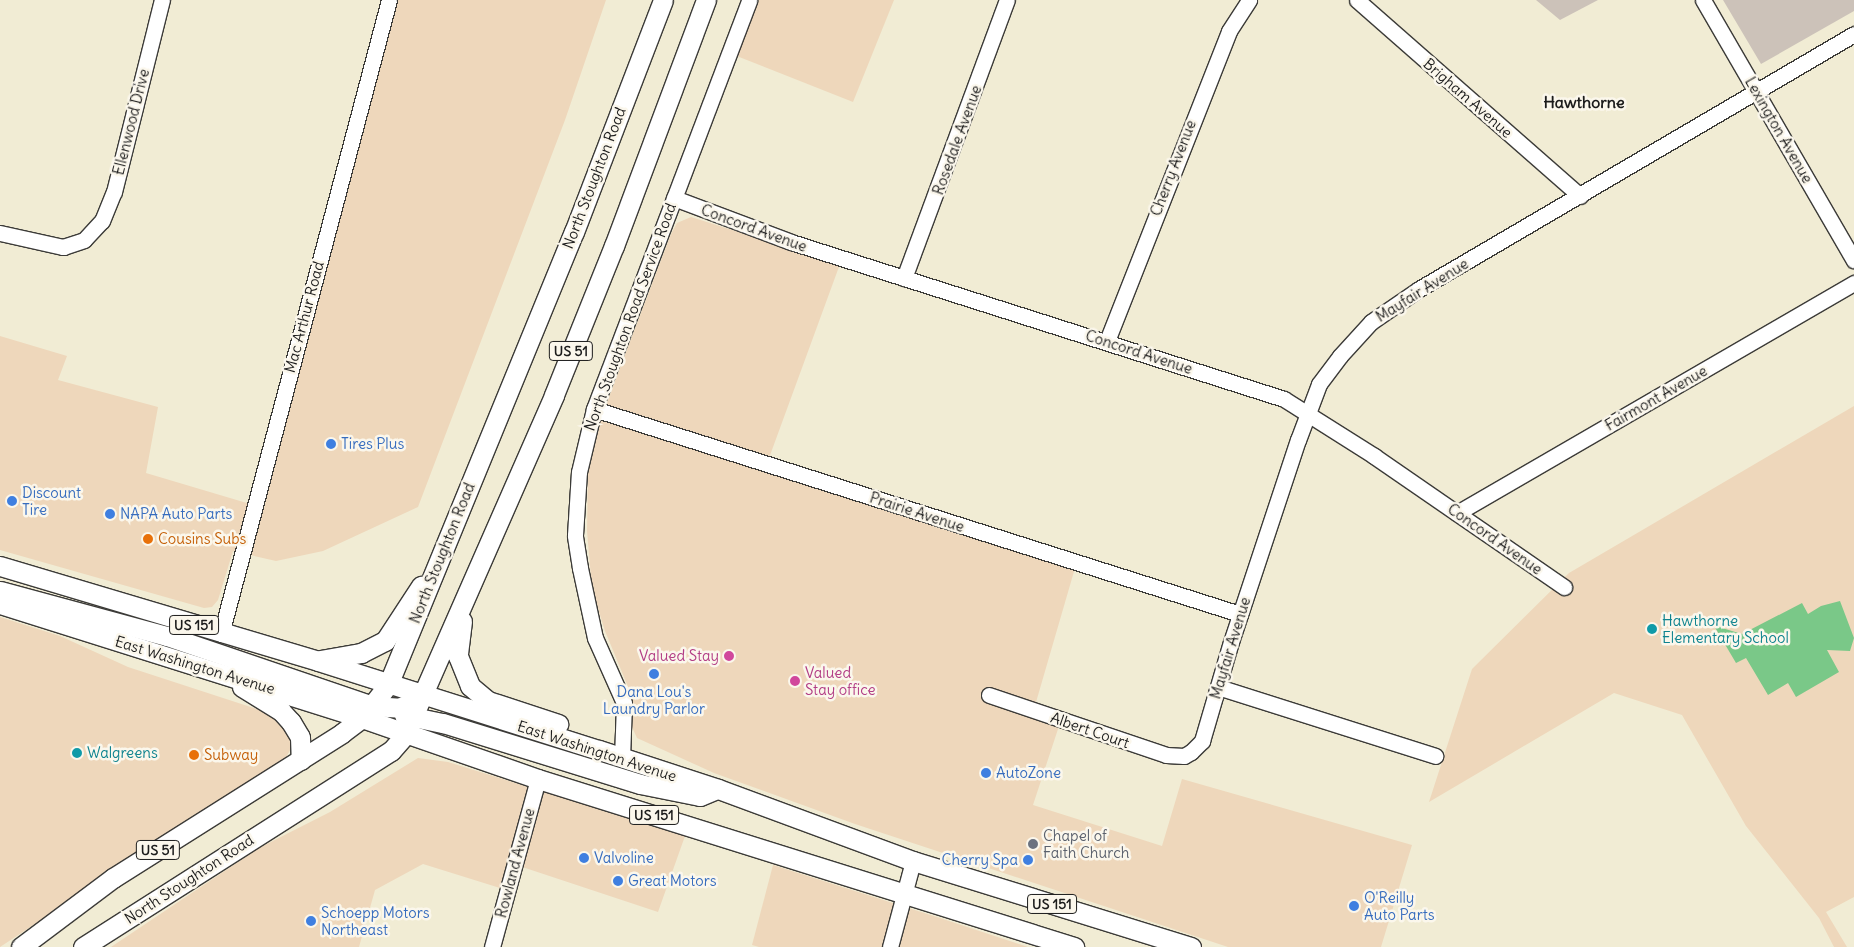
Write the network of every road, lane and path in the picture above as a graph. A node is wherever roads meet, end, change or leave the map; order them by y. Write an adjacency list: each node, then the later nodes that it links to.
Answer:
1 (162, 0): 14 (street, Ellenwood Drive)
2 (389, 0): 29 (street, Mac Arthur Road)
3 (663, 0): 24 (main road, North Stoughton Road / US 51)
4 (706, 0): 22 (main road, North Stoughton Road / US 51)
5 (749, 0): 13 (street, North Stoughton Road Service Road)
6 (1007, 0): 16 (street, Rosedale Avenue)
7 (1249, 0): 18 (street, Cherry Avenue)
8 (1357, 0): 12 (street, Brigham Avenue)
9 (1703, 0): 11 (street, Lexington Avenue)
10 (1854, 34): 11 (street, Mayfair Avenue)
11 (1756, 90): 12 (street, Mayfair Avenue); 15 (street, Lexington Avenue)
12 (1580, 196): 20 (street, Mayfair Avenue)
13 (674, 198): 16 (street, Concord Avenue); 19 (street, North Stoughton Road Service Road)
14 (0, 233)
15 (1854, 260)
16 (904, 278): 18 (street, Concord Avenue)
17 (1854, 283): 21 (street, Fairmont Avenue)
18 (1107, 341): 20 (street, Concord Avenue)
19 (594, 409): 28 (street, Prairie Avenue); 42 (street, North Stoughton Road Service Road)
20 (1308, 413): 21 (street, Concord Avenue); 28 (street, Mayfair Avenue)
21 (1457, 513): 25 (street, Concord Avenue)
22 (486, 549): 35 (main road, North Stoughton Road / US 51); 39 (main road)
23 (0, 566): 29 (main road, East Washington Avenue / US 151)
24 (435, 567): 30 (main road); 32 (main road, North Stoughton Road / US 51)
25 (1564, 588)
26 (0, 591): 36 (main road)
27 (0, 604): 31 (main road, East Washington Avenue / US 151)
28 (1240, 614): 33 (street, Mayfair Avenue)
29 (221, 634): 30 (main road, East Washington Avenue / US 151)
30 (318, 661): 32 (main road, East Washington Avenue / US 151)
31 (217, 672): 36 (main road, East Washington Avenue / US 151); 43 (main road)
32 (388, 685): 35 (main road, East Washington Avenue / US 151); 36 (main road, North Stoughton Road / US 51)
33 (1218, 687): 40 (street, Mayfair Avenue); 41 (street)
34 (990, 695): 40 (street, Albert Court)
35 (424, 697): 36 (main road); 37 (main road, North Stoughton Road / US 51); 39 (main road, East Washington Avenue / US 151)
36 (368, 712): 37 (main road); 38 (main road, East Washington Avenue / US 151); 43 (main road, North Stoughton Road / US 51)
37 (415, 716): 38 (main road, North Stoughton Road / US 51); 45 (main road)
38 (405, 735): 44 (main road, East Washington Avenue / US 151); 49 (main road, North Stoughton Road / US 51)
39 (599, 750): 42 (main road, East Washington Avenue / US 151)
40 (1191, 752)
41 (1435, 756)
42 (622, 758): 45 (main road, East Washington Avenue / US 151)
43 (301, 760): 48 (main road, North Stoughton Road / US 51)
44 (538, 779): 47 (main road, East Washington Avenue / US 151); 50 (street, Rowland Avenue)
45 (718, 789): 46 (main road, East Washington Avenue / US 151)
46 (912, 861): 47 (street); 53 (main road, East Washington Avenue / US 151)
47 (905, 892): 51 (street); 52 (main road, East Washington Avenue / US 151)
48 (21, 947)
49 (83, 947)
50 (492, 947)
51 (890, 947)
52 (1074, 947)
53 (1191, 947)

